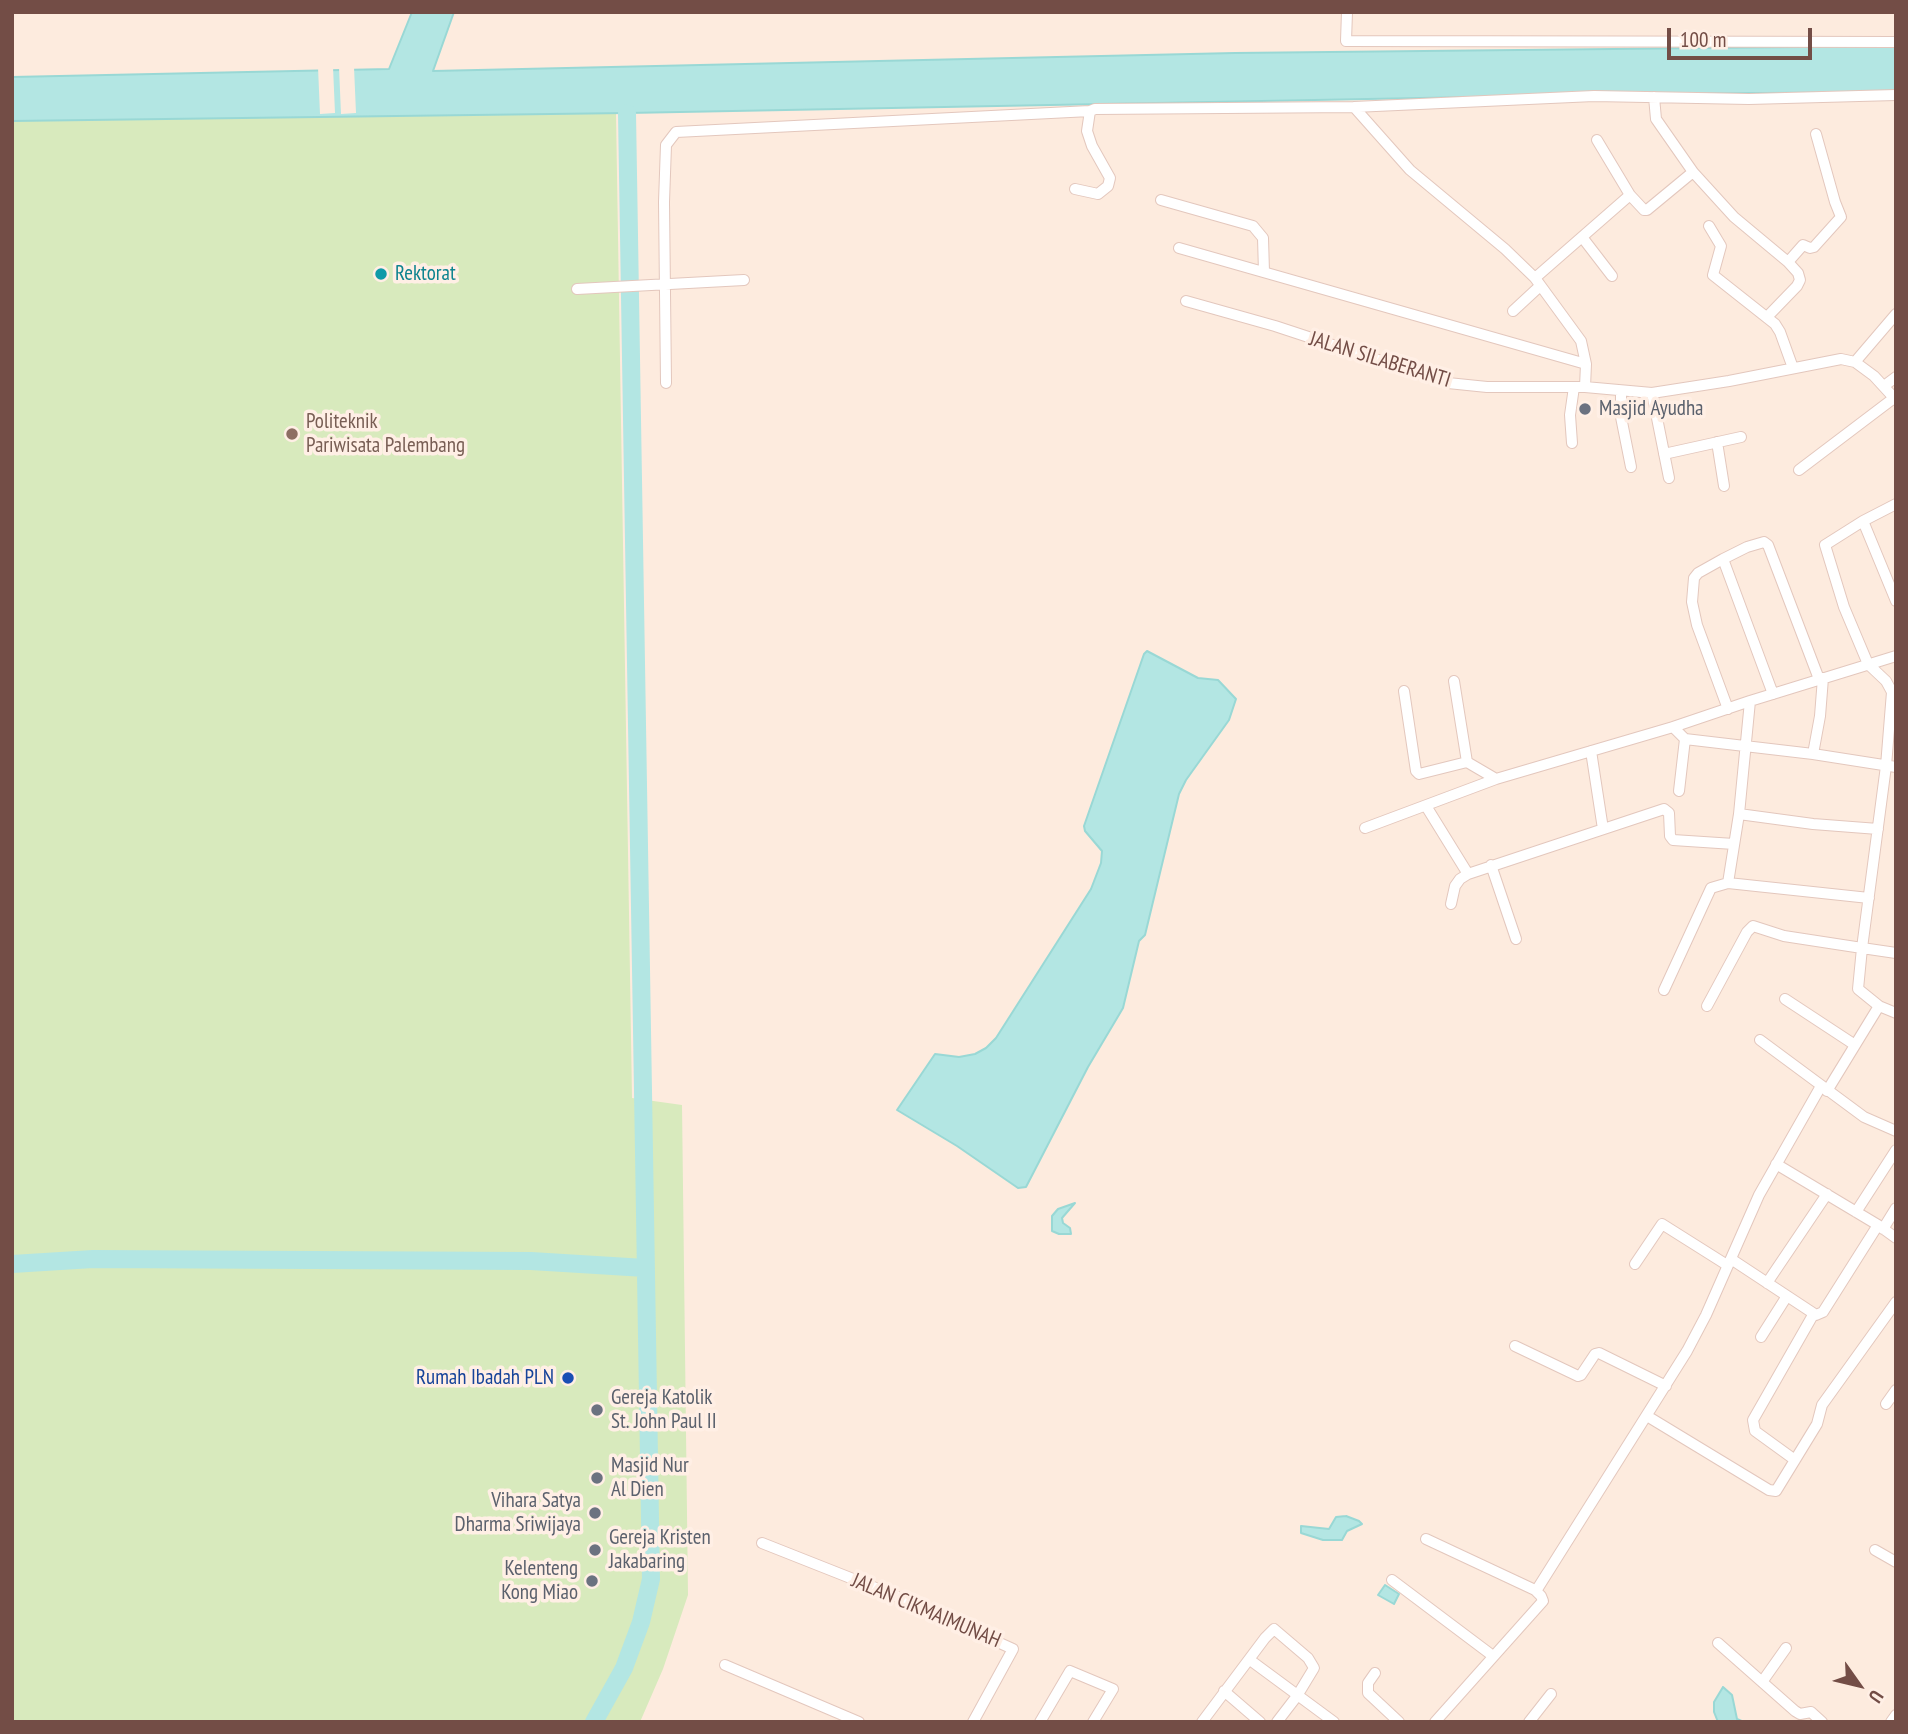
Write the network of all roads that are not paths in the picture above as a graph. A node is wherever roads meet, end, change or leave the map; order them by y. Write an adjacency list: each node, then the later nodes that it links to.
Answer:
1 (1347, 12): 2 (street)
2 (1896, 42)
3 (1896, 94): 4 (street)
4 (1654, 97): 5 (street); 9 (street)
5 (1354, 107): 6 (street); 20 (street)
6 (1090, 111): 10 (street); 21 (street)
7 (1816, 134): 16 (street)
8 (1597, 141): 11 (street)
9 (1693, 172): 11 (street); 16 (street)
10 (1075, 189)
11 (1630, 195): 14 (street)
12 (1161, 200): 17 (street)
13 (1709, 226): 26 (street)
14 (1581, 237): 18 (street); 20 (street)
15 (1179, 248): 17 (street)
16 (1788, 262): 26 (street)
17 (1264, 272): 28 (street)
18 (1612, 276)
19 (744, 280): 21 (street)
20 (1538, 282): 24 (street); 28 (street)
21 (664, 285): 22 (street); 31 (street)
22 (577, 289)
23 (1186, 301): 33 (street, JALAN SILABERANTI)
24 (1513, 311)
25 (1896, 314): 27 (street)
26 (1767, 317): 29 (street)
27 (1855, 362): 29 (street, JALAN SILABERANTI); 32 (street)
28 (1586, 364): 34 (street)
29 (1793, 368): 36 (street, JALAN SILABERANTI)
30 (1896, 377): 32 (street)
31 (666, 383)
32 (1884, 386): 37 (street)
33 (1574, 387): 34 (street, JALAN SILABERANTI); 40 (street)
34 (1586, 387): 35 (street, JALAN SILABERANTI)
35 (1620, 391): 36 (street, JALAN SILABERANTI); 42 (street)
36 (1652, 393): 41 (street)
37 (1895, 399): 43 (street)
38 (1741, 437): 39 (street)
39 (1717, 442): 41 (street); 45 (street)
40 (1572, 443)
41 (1664, 454): 44 (street)
42 (1631, 467)
43 (1799, 470)
44 (1669, 478)
45 (1724, 486)
46 (1896, 504): 47 (street)
47 (1863, 521): 49 (street); 51 (street)
48 (1723, 559): 52 (street); 55 (street); 57 (street)
49 (1896, 601)
50 (1896, 656): 51 (street)
51 (1868, 664): 52 (street); 64 (street)
52 (1821, 679): 55 (street); 62 (street)
53 (1454, 681): 63 (street)
54 (1404, 691): 63 (street)
55 (1773, 694): 56 (street)
56 (1750, 701): 57 (street); 60 (street)
57 (1728, 709): 58 (street)
58 (1673, 727): 59 (street); 61 (street)
59 (1685, 739): 60 (street); 66 (street)
60 (1746, 748): 62 (street); 68 (street)
61 (1591, 751): 65 (street); 70 (street)
62 (1814, 754): 64 (street)
63 (1467, 762): 65 (street)
64 (1891, 766): 71 (street)
65 (1496, 779): 67 (street)
66 (1679, 791)
67 (1426, 806): 69 (street); 74 (street)
68 (1739, 814): 71 (street); 72 (street)
69 (1365, 828)
70 (1603, 829): 72 (street); 73 (street)
71 (1878, 829): 76 (street)
72 (1734, 844): 75 (street)
73 (1491, 865): 74 (street); 78 (street)
74 (1468, 874): 77 (street)
75 (1728, 883): 76 (street); 81 (street)
76 (1869, 898): 79 (street)
77 (1451, 904)
78 (1516, 939)
79 (1863, 948): 80 (street); 83 (street); 84 (street)
80 (1896, 953)
81 (1664, 990)
82 (1785, 999): 87 (street)
83 (1707, 1006)
84 (1879, 1006): 85 (street); 87 (street)
85 (1896, 1013)
86 (1759, 1041): 88 (street)
87 (1856, 1045): 88 (street)
88 (1824, 1089): 89 (street); 91 (street)
89 (1896, 1131)
90 (1896, 1150): 94 (street)
91 (1776, 1164): 92 (street); 97 (street)
92 (1827, 1194): 94 (street); 99 (street)
93 (1896, 1208): 95 (street)
94 (1856, 1212): 95 (street)
95 (1881, 1227): 96 (street); 102 (street)
96 (1896, 1238)
97 (1729, 1262): 98 (street); 99 (street); 105 (street)
98 (1635, 1264)
99 (1767, 1283): 100 (street)
100 (1787, 1296): 102 (street); 103 (street)
101 (1896, 1302): 109 (street)
102 (1813, 1315): 109 (street)
103 (1761, 1337)
104 (1514, 1346): 105 (street)
105 (1666, 1386): 108 (street)
106 (1896, 1390): 107 (street)
107 (1885, 1404)
108 (1647, 1416): 109 (street); 115 (street)
109 (1795, 1460)
110 (1426, 1539): 115 (street)
111 (762, 1543): 128 (street, JALAN CIKMAIMUNAH)
112 (1875, 1550): 113 (street)
113 (1896, 1562)
114 (1392, 1580): 118 (street)
115 (1536, 1591): 118 (street)
116 (1718, 1643): 122 (street)
117 (1786, 1648): 122 (street)
118 (1493, 1656): 136 (street)
119 (1250, 1660): 123 (street); 125 (street); 125 (street)
120 (725, 1665): 127 (street)
121 (1375, 1673): 135 (street)
122 (1762, 1682): 138 (street)
123 (1224, 1692): 131 (street); 132 (street)
124 (1550, 1694): 137 (street)
125 (1297, 1696): 133 (street); 134 (street)
126 (1896, 1715): 139 (street)
127 (859, 1722)
128 (973, 1722)
129 (1040, 1722): 130 (street)
130 (1093, 1722)
131 (1202, 1722)
132 (1260, 1722)
133 (1277, 1722)
134 (1334, 1722)
135 (1399, 1722)
136 (1434, 1722)
137 (1529, 1722)
138 (1822, 1722)
139 (1891, 1722)

